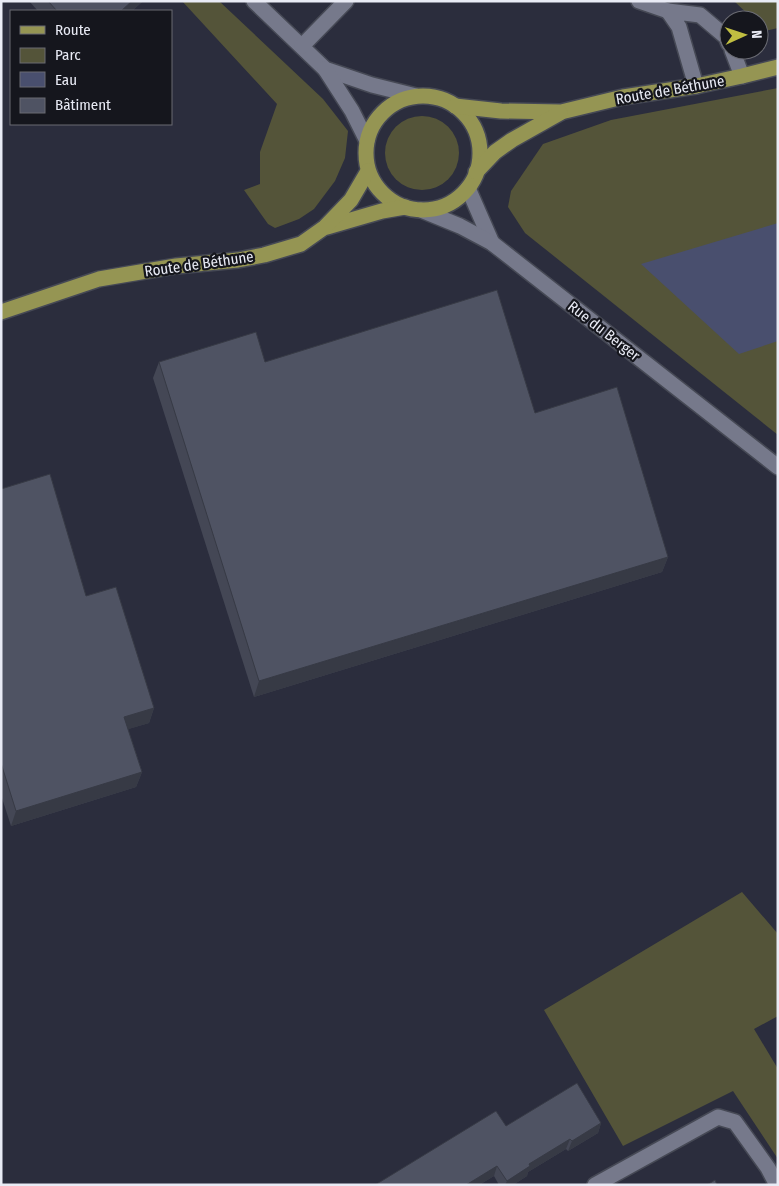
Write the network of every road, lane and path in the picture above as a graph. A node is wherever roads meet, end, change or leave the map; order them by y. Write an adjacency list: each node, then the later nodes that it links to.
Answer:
1 (254, 1): 6 (street)
2 (346, 1): 6 (street)
3 (639, 1): 4 (street)
4 (668, 11): 5 (street); 11 (street)
5 (719, 31)
6 (302, 46): 9 (street)
7 (736, 60): 10 (street)
8 (778, 66): 10 (main road, Route de Béthune)
9 (326, 69): 12 (street); 15 (street)
10 (742, 76): 11 (main road, Route de Béthune)
11 (696, 86): 14 (main road, Route de Béthune)
12 (416, 96): 13 (main road); 15 (main road)
13 (455, 106): 14 (main road); 17 (main road)
14 (561, 112): 17 (main road)
15 (367, 141): 16 (main road)
16 (368, 170): 19 (main road); 21 (main road, Route de Béthune)
17 (476, 172): 18 (main road)
18 (468, 188): 20 (main road); 22 (street)
19 (404, 207): 20 (main road); 21 (main road)
20 (420, 210): 22 (street, Rue du Berger)
21 (325, 227): 23 (main road, Route de Béthune)
22 (492, 244): 24 (street, Rue du Berger)
23 (1, 312)
24 (778, 467)
25 (595, 1185): 26 (street)
26 (777, 1185)

